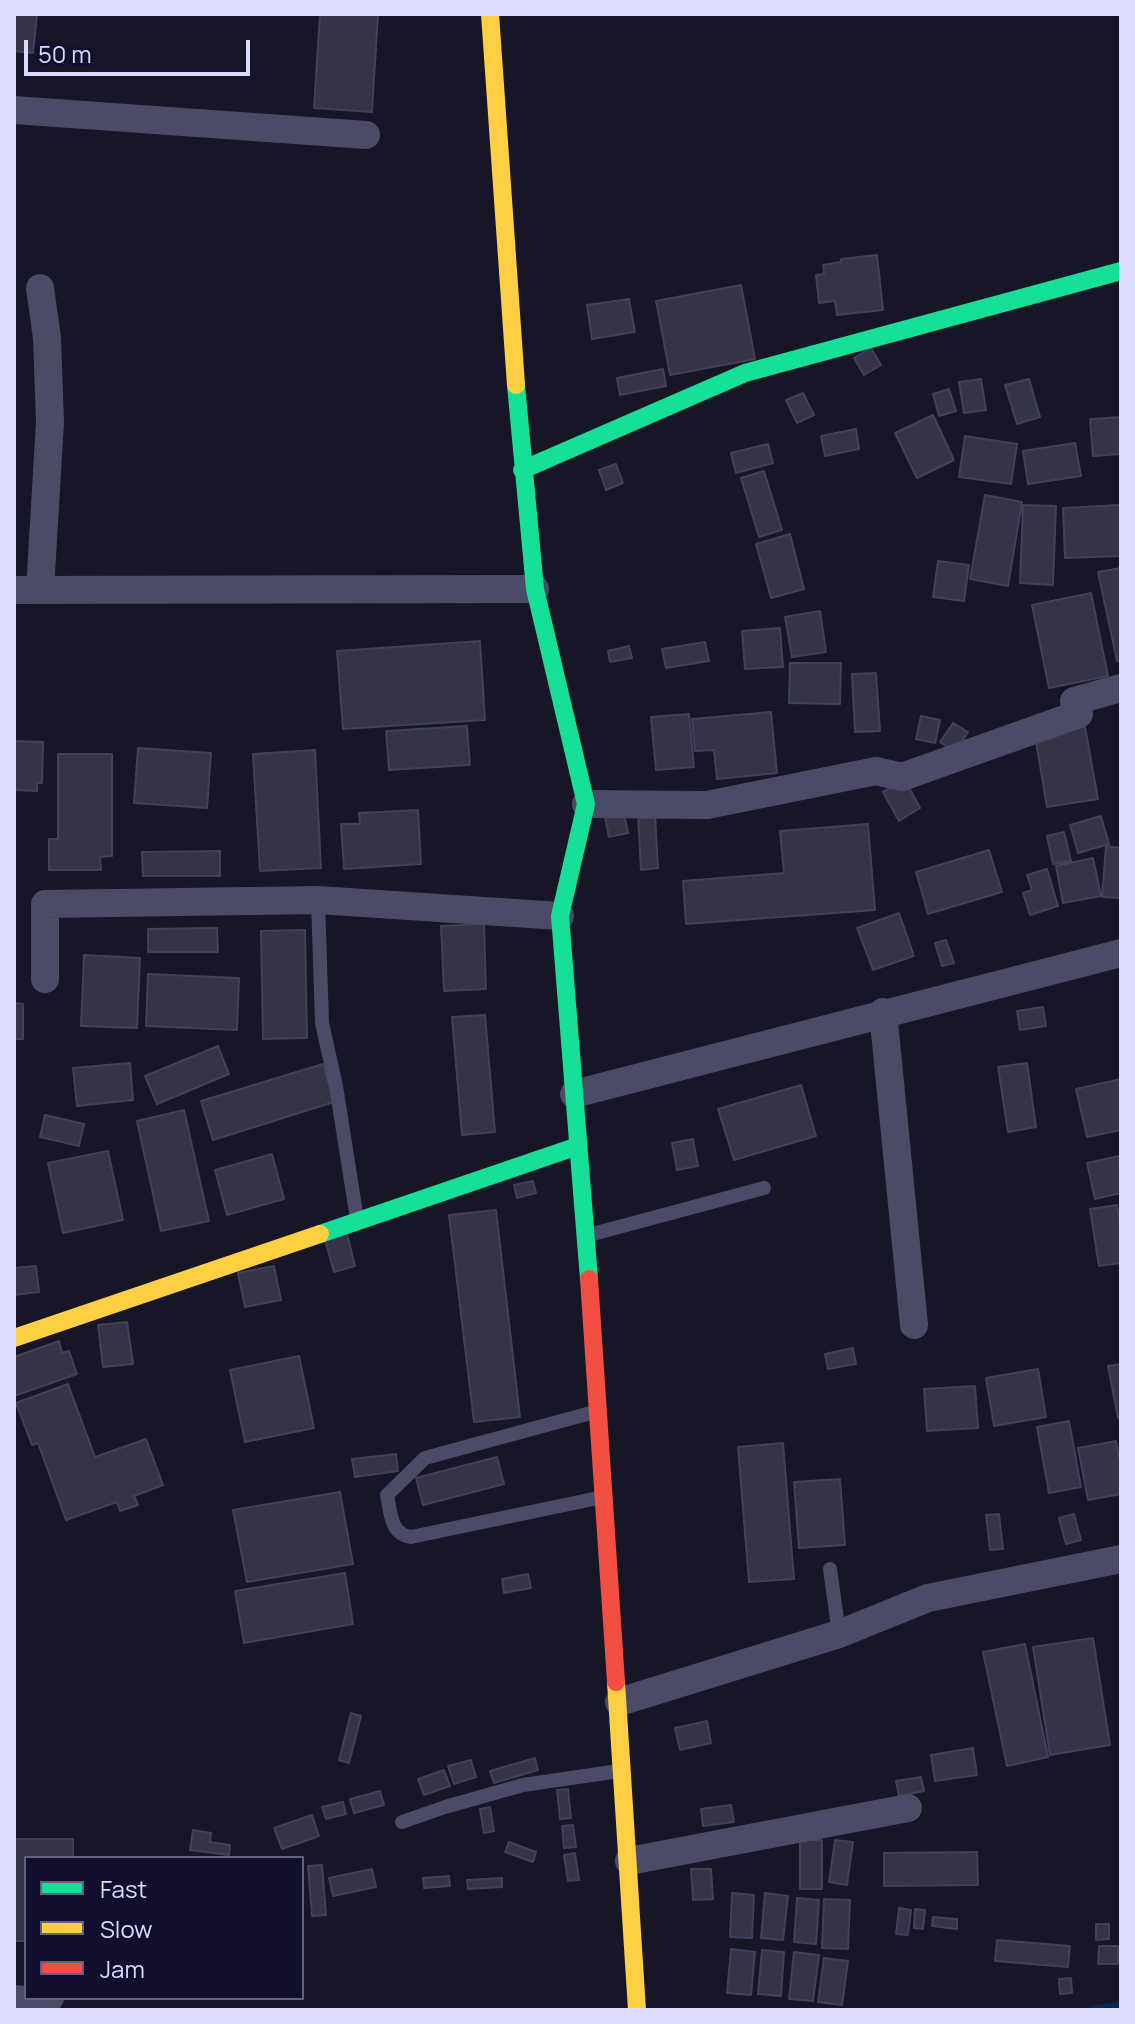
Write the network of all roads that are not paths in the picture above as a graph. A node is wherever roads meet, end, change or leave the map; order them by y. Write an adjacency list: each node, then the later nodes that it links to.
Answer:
1 (490, 14): 6 (street)
2 (14, 110): 3 (street)
3 (366, 135)
4 (1121, 271): 6 (street)
5 (40, 288): 8 (street)
6 (522, 470): 7 (street)
7 (535, 589): 8 (street); 10 (street)
8 (27, 590)
9 (1121, 688): 10 (street)
10 (586, 804): 12 (street)
11 (318, 900): 12 (street); 14 (street); 19 (lane)
12 (560, 916): 16 (street)
13 (1121, 953): 15 (street)
14 (45, 979)
15 (883, 1012): 16 (street); 21 (street)
16 (574, 1094): 17 (street)
17 (578, 1146): 19 (street); 20 (street)
18 (764, 1188): 20 (lane)
19 (357, 1219): 22 (street)
20 (585, 1236): 23 (street)
21 (914, 1325)
22 (14, 1338)
23 (599, 1411): 24 (street); 24 (lane)
24 (603, 1497): 28 (street)
25 (1121, 1559): 27 (street)
26 (830, 1569): 27 (lane)
27 (839, 1634): 28 (street)
28 (619, 1702): 29 (street)
29 (624, 1770): 31 (lane); 32 (street)
30 (908, 1808): 32 (street)
31 (402, 1822)
32 (629, 1861): 33 (street)
33 (637, 2010)

